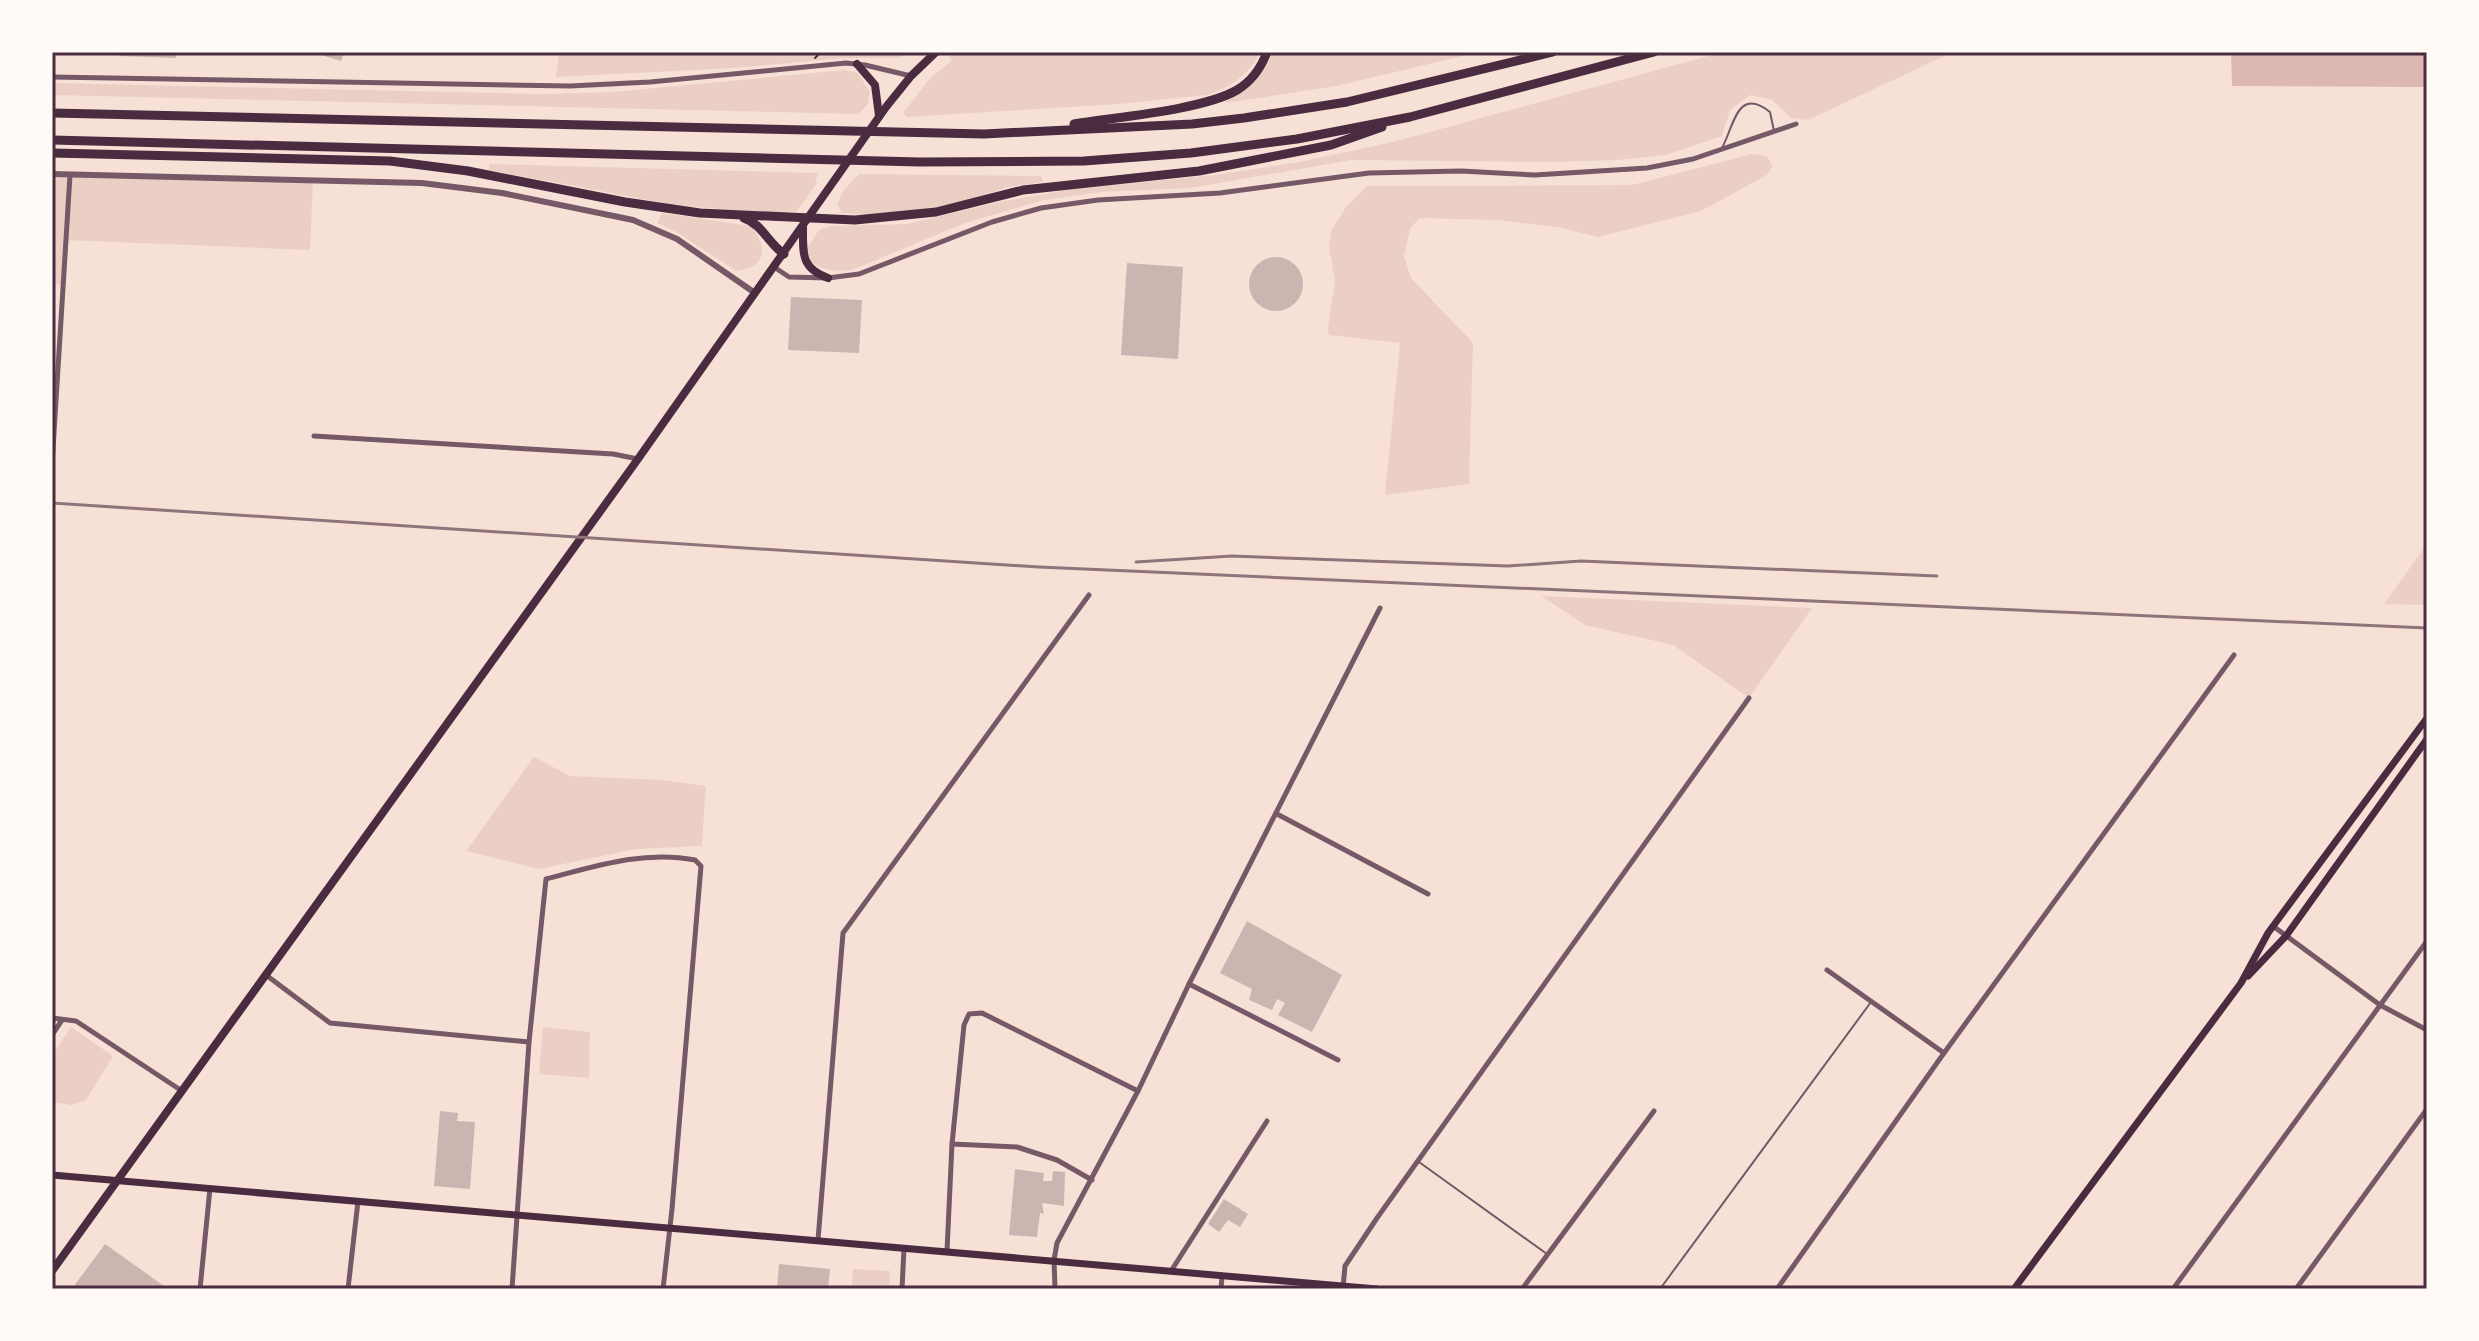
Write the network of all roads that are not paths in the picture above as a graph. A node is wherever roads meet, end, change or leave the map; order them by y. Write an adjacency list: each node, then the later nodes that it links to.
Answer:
1 (936, 52): 6 (main road)
2 (1267, 52): 12 (highway)
3 (1553, 52): 12 (highway)
4 (1654, 52): 10 (highway)
5 (857, 64): 6 (street); 7 (street); 9 (main road)
6 (911, 76): 9 (main road)
7 (52, 77)
8 (52, 113): 12 (highway)
9 (880, 116): 20 (main road)
10 (1410, 117): 14 (highway); 20 (highway)
11 (1796, 124): 13 (street)
12 (1029, 132)
13 (1774, 132): 15 (street); 15 (lane)
14 (52, 140)
15 (1721, 149): 23 (street)
16 (52, 153): 19 (highway)
17 (52, 174): 18 (street)
18 (70, 175): 24 (street); 27 (street)
19 (737, 216): 20 (highway); 21 (highway)
20 (806, 222): 21 (main road); 23 (main road)
21 (784, 254): 22 (main road)
22 (774, 267): 23 (street); 24 (main road)
23 (828, 278)
24 (755, 293): 26 (main road)
25 (314, 436): 26 (street)
26 (638, 459): 40 (main road)
27 (52, 465)
28 (1089, 595): 66 (street)
29 (1380, 608): 34 (street)
30 (2234, 655): 50 (street)
31 (1749, 698): 58 (street)
32 (2427, 718): 36 (main road)
33 (2427, 739): 37 (main road)
34 (1277, 814): 35 (street); 42 (street)
35 (1428, 894)
36 (2273, 926): 37 (street); 41 (main road)
37 (2286, 936): 41 (main road); 44 (street)
38 (2427, 941): 44 (street)
39 (1827, 970): 43 (street)
40 (266, 975): 49 (street); 52 (main road)
41 (2241, 983): 86 (main road)
42 (1189, 984): 51 (street); 53 (street)
43 (1872, 1001): 50 (street); 84 (lane)
44 (2380, 1005): 47 (street); 87 (street)
45 (52, 1018): 46 (street)
46 (62, 1019): 48 (street); 52 (street)
47 (2427, 1030)
48 (52, 1035)
49 (529, 1042): 64 (street); 65 (street)
50 (1944, 1053): 85 (street)
51 (1338, 1060)
52 (182, 1091): 60 (main road)
53 (1138, 1091): 57 (street); 61 (street)
54 (2427, 1109): 88 (street)
55 (1654, 1111): 69 (street)
56 (1267, 1121): 72 (street)
57 (952, 1144): 61 (street); 68 (street)
58 (1418, 1161): 69 (lane); 74 (street)
59 (52, 1175): 60 (main road)
60 (119, 1179): 62 (main road); 71 (main road)
61 (1092, 1180): 70 (street)
62 (210, 1187): 63 (main road); 75 (street)
63 (358, 1200): 64 (main road); 76 (street)
64 (517, 1215): 65 (main road); 77 (street)
65 (669, 1227): 66 (main road); 78 (street)
66 (818, 1240): 67 (main road)
67 (904, 1248): 68 (main road); 79 (street)
68 (947, 1251): 70 (main road)
69 (1548, 1255): 83 (street)
70 (1054, 1260): 72 (main road); 80 (street)
71 (52, 1271)
72 (1171, 1271): 73 (main road)
73 (1222, 1276): 74 (main road); 81 (street)
74 (1343, 1288): 82 (main road)
75 (200, 1289)
76 (348, 1289)
77 (512, 1289)
78 (663, 1289)
79 (902, 1289)
80 (1055, 1289)
81 (1221, 1289)
82 (1377, 1289)
83 (1522, 1289)
84 (1660, 1289)
85 (1777, 1289)
86 (2014, 1289)
87 (2173, 1289)
88 (2296, 1289)

